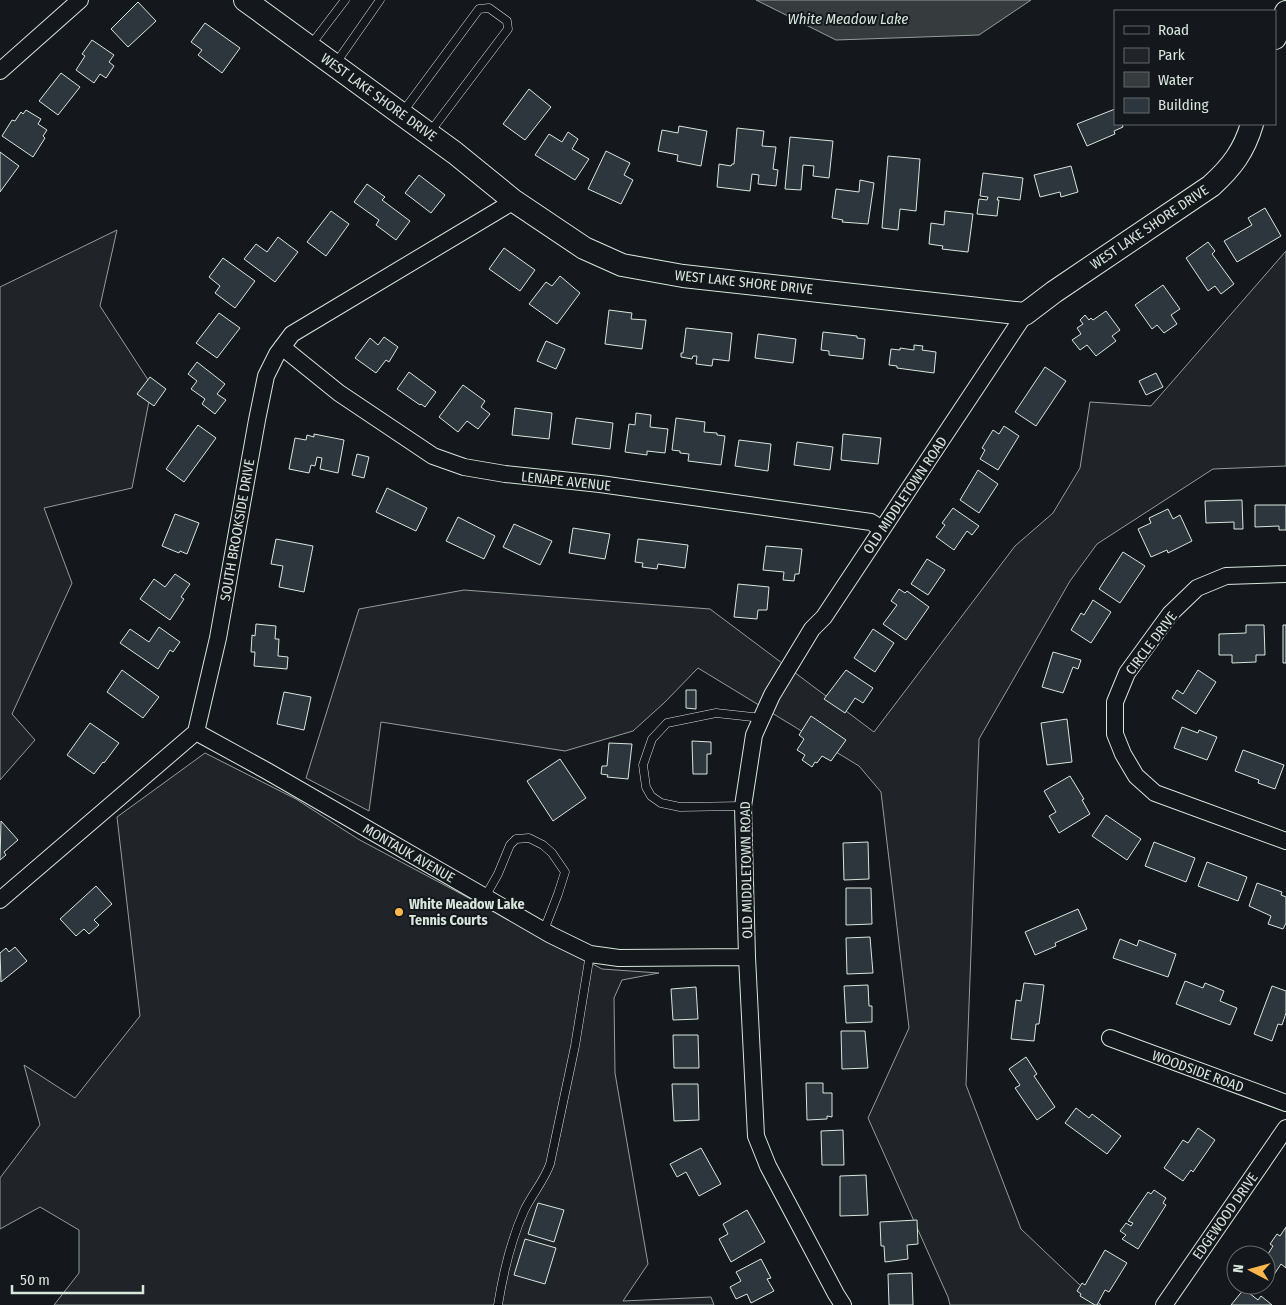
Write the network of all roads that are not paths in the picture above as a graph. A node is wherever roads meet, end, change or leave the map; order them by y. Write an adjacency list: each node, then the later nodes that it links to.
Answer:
1 (80, 0): 9 (street)
2 (245, 0): 7 (street, WEST LAKE SHORE DRIVE)
3 (345, 0): 7 (lane)
4 (380, 0): 8 (lane)
5 (1286, 12): 6 (street)
6 (1276, 36)
7 (310, 47): 8 (street, WEST LAKE SHORE DRIVE)
8 (335, 65): 10 (street, WEST LAKE SHORE DRIVE)
9 (0, 72)
10 (402, 113): 12 (street, WEST LAKE SHORE DRIVE); 12 (lane)
11 (1252, 125): 14 (street, WEST LAKE SHORE DRIVE)
12 (429, 134): 13 (street, WEST LAKE SHORE DRIVE)
13 (514, 201): 14 (street, WEST LAKE SHORE DRIVE); 15 (street, SOUTH BROOKSIDE DRIVE)
14 (1025, 314): 16 (street, OLD MIDDLETOWN ROAD)
15 (282, 347): 16 (street, LENAPE AVENUE); 19 (street, SOUTH BROOKSIDE DRIVE)
16 (882, 529): 18 (street, OLD MIDDLETOWN ROAD)
17 (1286, 574): 21 (street, CIRCLE DRIVE)
18 (762, 718): 20 (street, OLD MIDDLETOWN ROAD); 20 (lane)
19 (196, 732): 22 (street, MONTAUK AVENUE); 23 (street)
20 (743, 806): 26 (street, OLD MIDDLETOWN ROAD)
21 (1286, 841)
22 (486, 897): 24 (street, MONTAUK AVENUE); 24 (lane)
23 (0, 900)
24 (544, 930): 25 (street, MONTAUK AVENUE)
25 (590, 954): 26 (street, MONTAUK AVENUE); 30 (lane)
26 (747, 957): 31 (street, OLD MIDDLETOWN ROAD)
27 (1110, 1038): 28 (street, WOODSIDE ROAD)
28 (1286, 1103)
29 (1286, 1128): 32 (street, EDGEWOOD DRIVE)
30 (498, 1305)
31 (843, 1305)
32 (1164, 1305)

